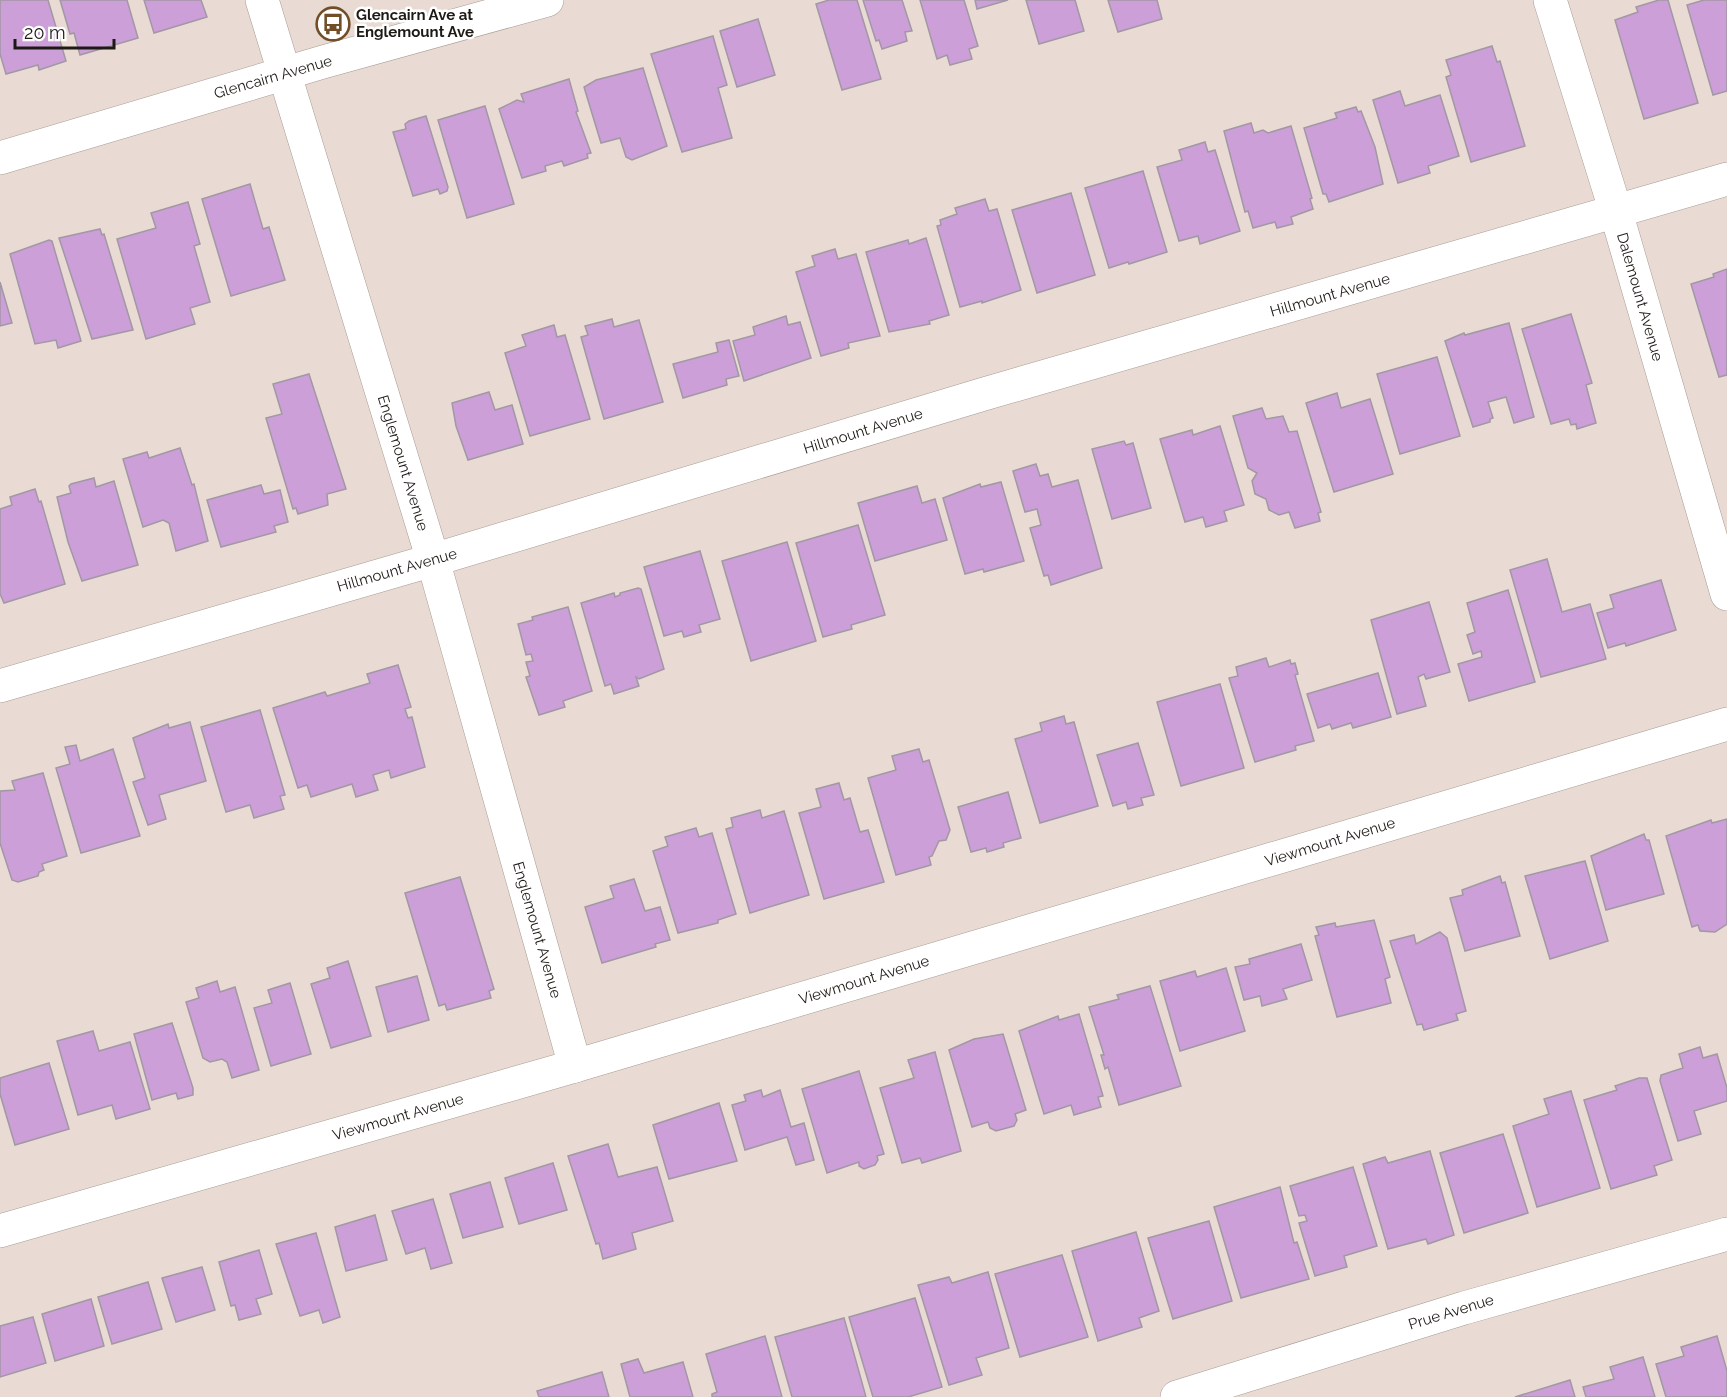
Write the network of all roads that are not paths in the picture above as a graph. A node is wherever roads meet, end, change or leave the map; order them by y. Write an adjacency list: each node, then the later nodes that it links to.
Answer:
1 (262, 0): 4 (street, Englemount Avenue)
2 (546, 0): 4 (street, Glencairn Avenue)
3 (1550, 0): 7 (street, Dalemount Avenue)
4 (284, 73): 5 (street, Glencairn Avenue); 8 (street, Englemount Avenue)
5 (0, 158)
6 (1727, 179): 7 (street, Hillmount Avenue)
7 (1616, 212): 8 (street, Hillmount Avenue); 9 (street, Dalemount Avenue)
8 (433, 560): 10 (street, Hillmount Avenue); 12 (street, Englemount Avenue)
9 (1727, 594)
10 (0, 686)
11 (1727, 724): 12 (street, Viewmount Avenue)
12 (575, 1066): 13 (street, Viewmount Avenue)
13 (0, 1231)
14 (1727, 1234): 15 (street, Prue Avenue)
15 (1177, 1397)

